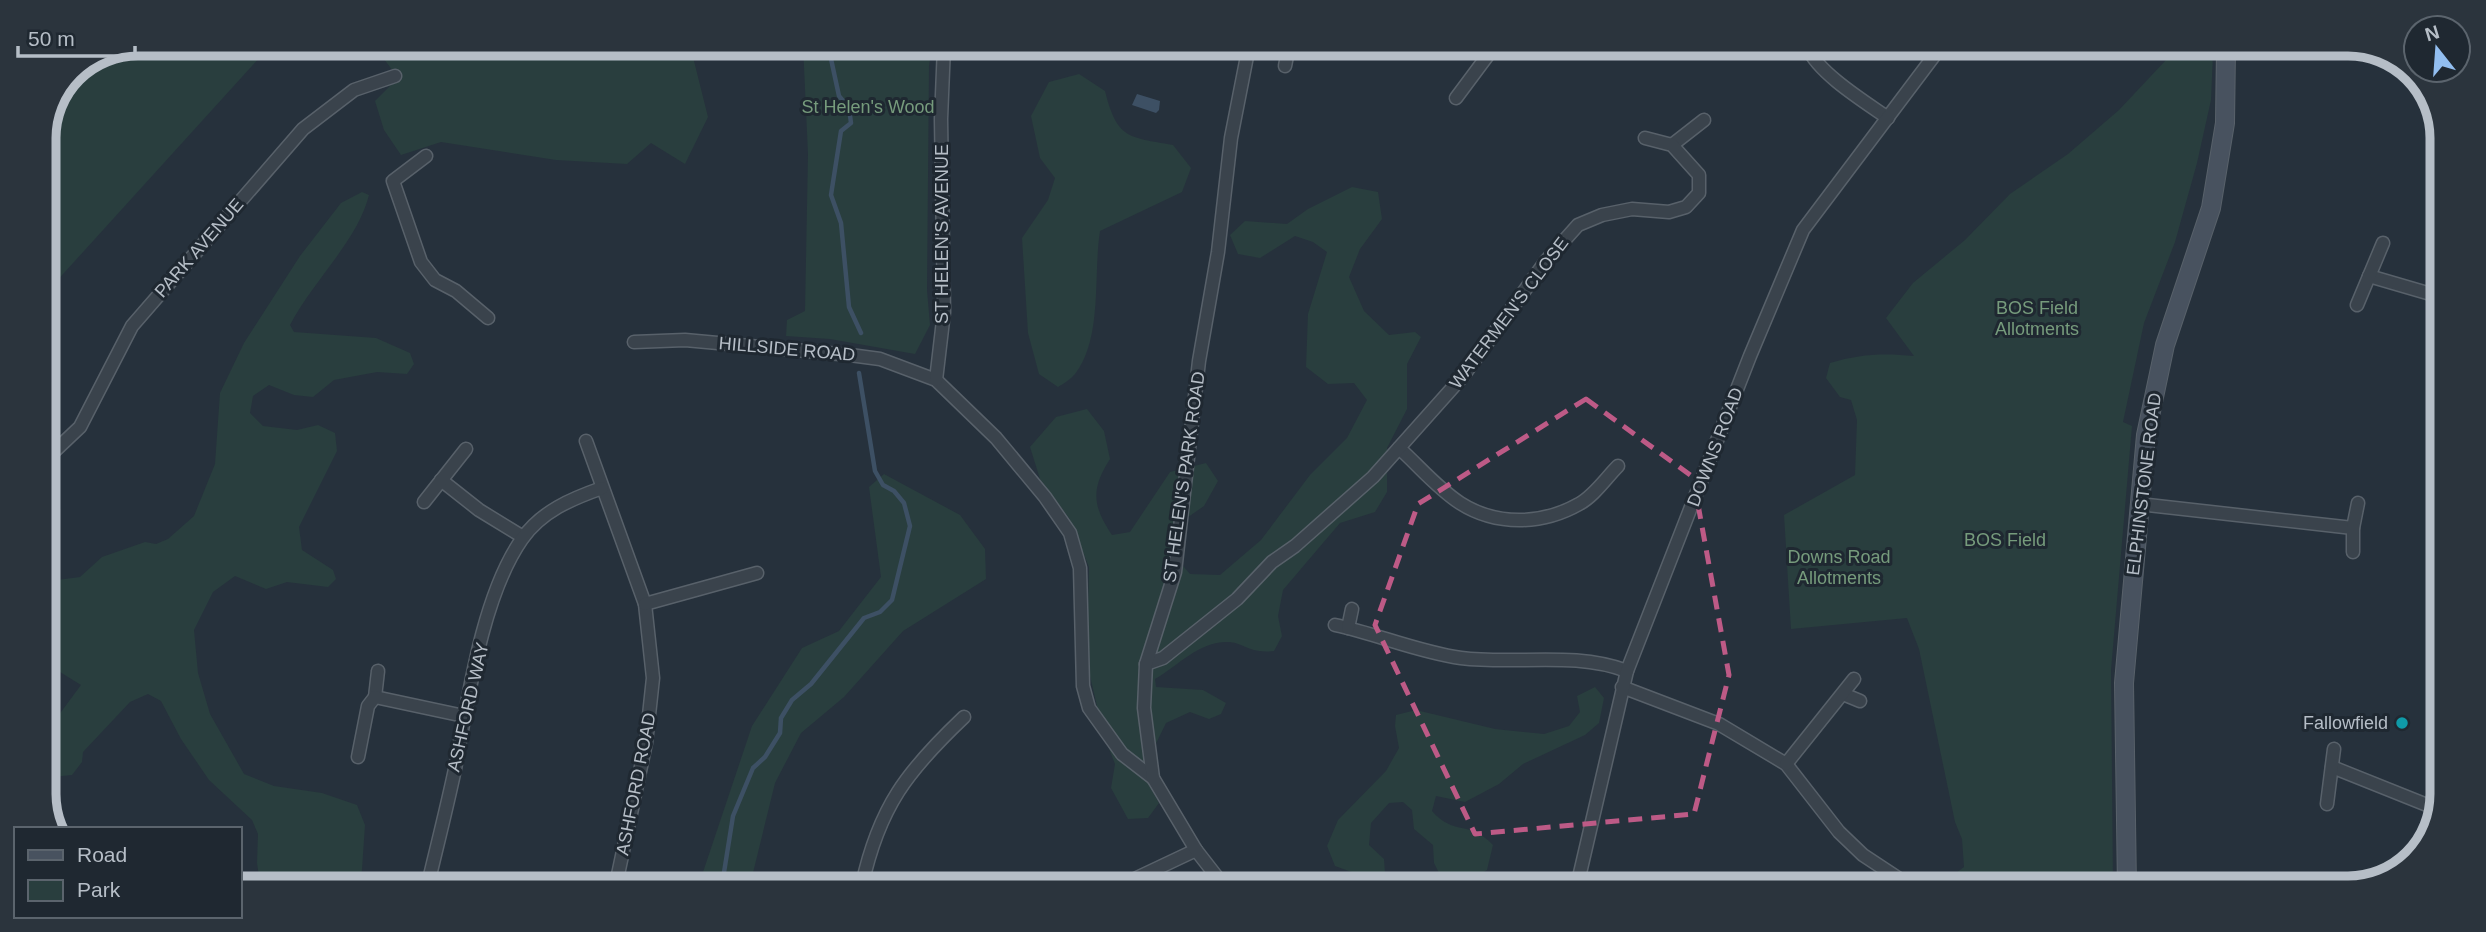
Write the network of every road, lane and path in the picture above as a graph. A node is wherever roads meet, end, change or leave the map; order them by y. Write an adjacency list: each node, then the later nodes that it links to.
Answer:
1 (944, 56): 22 (street, ST HELEN'S AVENUE)
2 (1247, 56): 39 (street, ST HELEN'S PARK ROAD)
3 (1287, 56): 8 (street)
4 (1488, 56): 10 (street)
5 (1812, 56): 11 (street)
6 (1934, 56): 11 (street, DOWNS ROAD)
7 (2226, 56): 32 (street, ELPHINSTONE ROAD)
8 (1285, 66)
9 (395, 76): 26 (street, PARK AVENUE)
10 (1457, 99)
11 (1888, 118): 41 (street, DOWNS ROAD)
12 (1704, 120): 14 (street)
13 (1645, 138): 14 (street)
14 (1672, 145): 24 (street, WATERMEN'S CLOSE)
15 (426, 156): 20 (street)
16 (2383, 243): 17 (street)
17 (2369, 276): 18 (street); 19 (street)
18 (2430, 294)
19 (2357, 305)
20 (488, 318)
21 (634, 342): 22 (street, HILLSIDE ROAD)
22 (936, 380): 53 (street)
23 (586, 441): 29 (street, ASHFORD ROAD)
24 (1399, 447): 27 (street); 39 (street, WATERMEN'S CLOSE)
25 (466, 449): 28 (street)
26 (56, 450)
27 (1618, 466)
28 (441, 481): 30 (street); 34 (street)
29 (602, 488): 34 (street, ASHFORD WAY); 37 (street, ASHFORD ROAD)
30 (424, 502)
31 (2358, 503): 33 (street)
32 (2139, 504): 33 (street); 64 (street, ELPHINSTONE ROAD)
33 (2353, 528): 35 (street)
34 (523, 537): 47 (street, ASHFORD WAY)
35 (2353, 552)
36 (757, 573): 37 (street)
37 (645, 604): 58 (street, ASHFORD ROAD)
38 (1352, 609): 41 (street)
39 (1146, 663): 53 (street, ST HELEN'S PARK ROAD)
40 (378, 671): 45 (street)
41 (1627, 671): 43 (street, DOWNS ROAD)
42 (1854, 679): 44 (street)
43 (1622, 688): 51 (street); 62 (street, DOWNS ROAD)
44 (1843, 694): 46 (street); 51 (street)
45 (375, 697): 47 (street); 50 (street)
46 (1860, 701)
47 (464, 716): 57 (street, ASHFORD WAY)
48 (964, 717): 59 (street)
49 (2334, 749): 52 (street)
50 (358, 757)
51 (1786, 764): 63 (street)
52 (2332, 767): 54 (street); 55 (street)
53 (1153, 778): 56 (street, ST HELEN'S PARK ROAD)
54 (2327, 804)
55 (2429, 806)
56 (1196, 850): 60 (street); 61 (street, ST HELEN'S PARK ROAD)
57 (430, 876)
58 (618, 876)
59 (864, 876)
60 (1143, 876)
61 (1216, 876)
62 (1579, 876)
63 (1894, 876)
64 (2127, 876)

